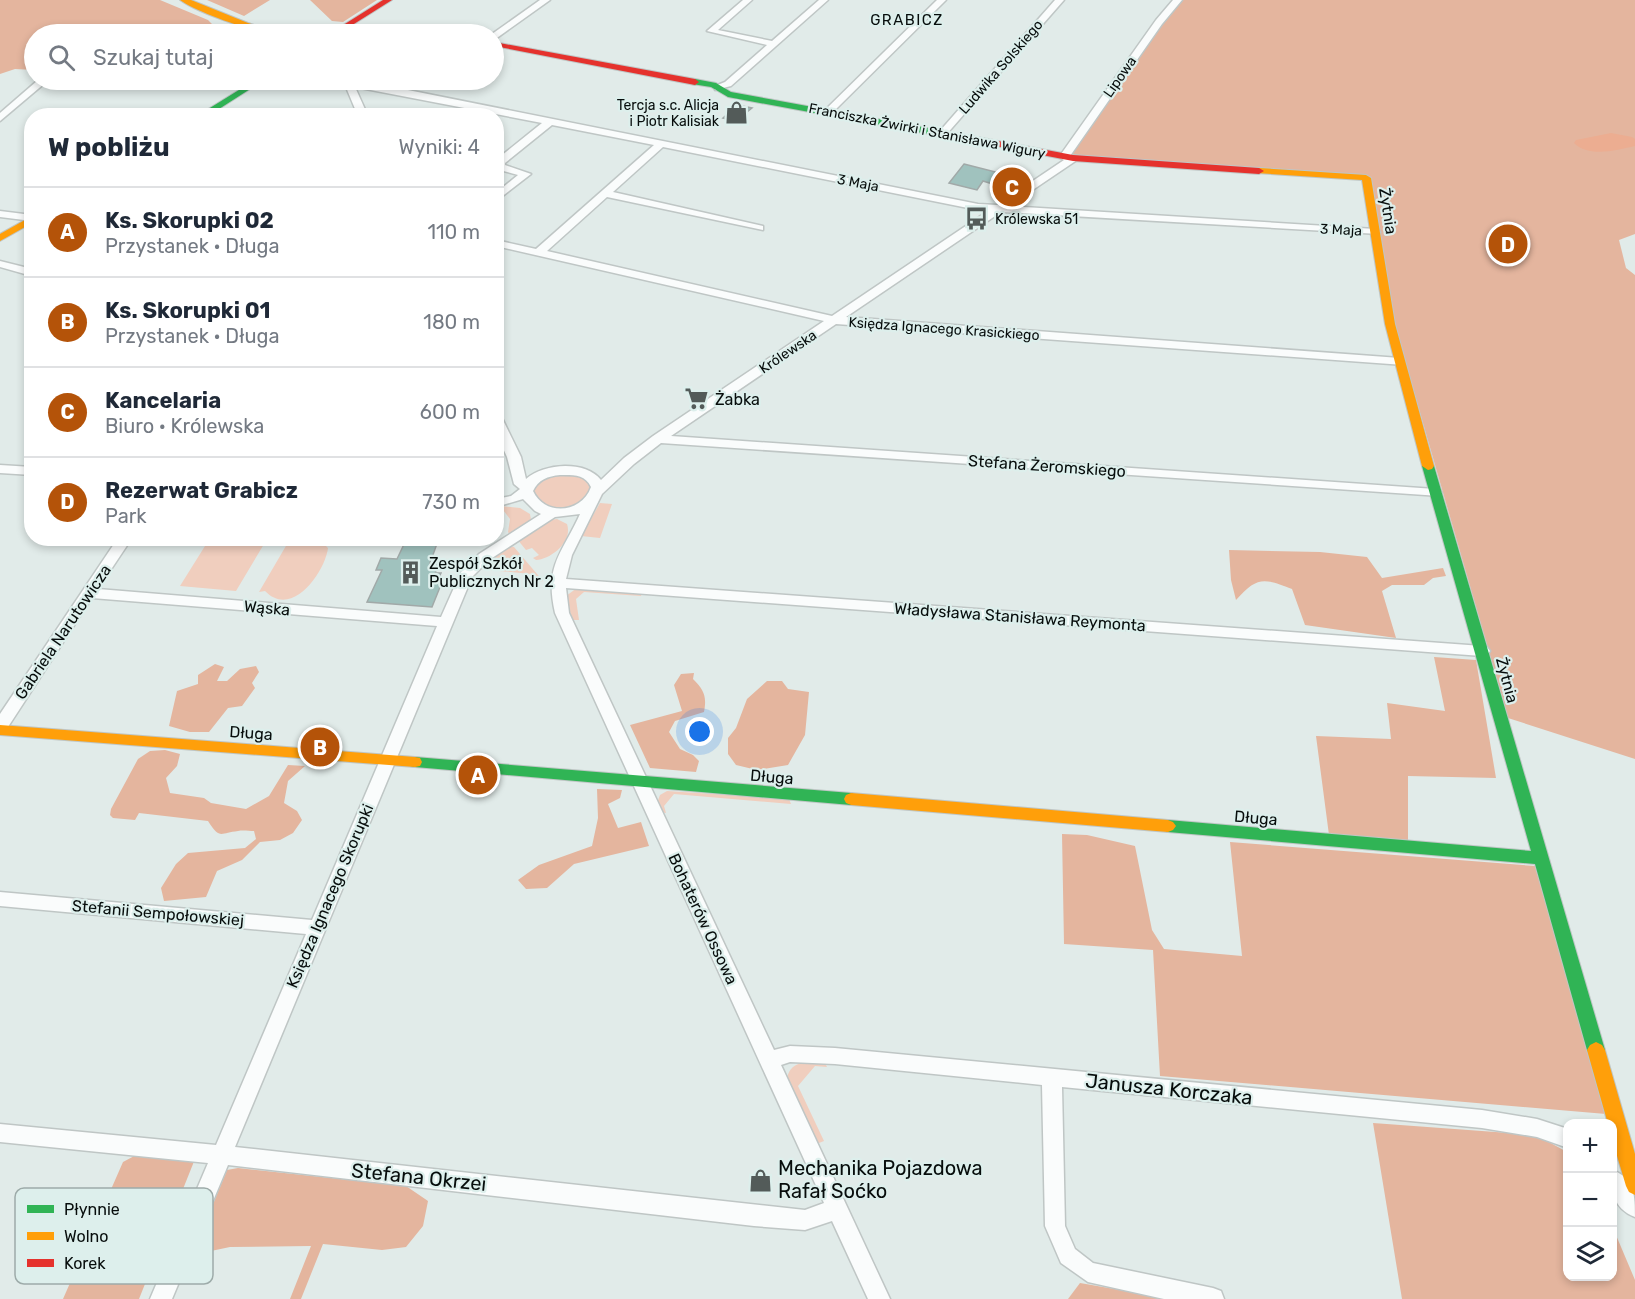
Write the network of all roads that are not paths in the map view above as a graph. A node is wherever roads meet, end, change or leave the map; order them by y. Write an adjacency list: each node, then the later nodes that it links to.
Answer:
1 (183, 0): 9 (street)
2 (388, 0): 10 (street)
3 (546, 0): 11 (street)
4 (748, 0): 12 (street)
5 (824, 0): 12 (street)
6 (942, 0): 23 (street)
7 (1059, 0): 26 (street, Ludwika Solskiego)
8 (1178, 0): 28 (street, Lipowa)
9 (242, 24)
10 (349, 24)
11 (504, 30)
12 (774, 44): 14 (street)
13 (504, 46): 14 (street, Franciszka Żwirki i Stanisława Wigury)
14 (718, 88): 23 (street, Franciszka Żwirki i Stanisława Wigury)
15 (32, 90): 24 (street)
16 (244, 90): 19 (street)
17 (352, 90): 20 (street)
18 (393, 90): 21 (street, 3 Maja)
19 (214, 108)
20 (359, 108)
21 (484, 108)
22 (504, 112): 25 (street, 3 Maja)
23 (828, 113): 26 (street, Franciszka Żwirki i Stanisława Wigury)
24 (0, 118)
25 (550, 121): 27 (street, 3 Maja); 29 (street)
26 (942, 134): 28 (street, Franciszka Żwirki i Stanisława Wigury)
27 (661, 144): 33 (street); 34 (street, 3 Maja)
28 (1069, 158): 31 (street, Franciszka Żwirki i Stanisława Wigury); 34 (street, Królewska)
29 (504, 159)
30 (504, 168): 32 (street)
31 (1366, 178): 39 (street, Żytnia)
32 (504, 192)
33 (606, 194): 38 (street); 42 (street)
34 (1000, 209): 39 (street, 3 Maja); 45 (street, Królewska)
35 (0, 214): 36 (street)
36 (24, 218)
37 (24, 224): 40 (street)
38 (759, 228)
39 (1375, 232): 46 (street, Żytnia)
40 (0, 238)
41 (504, 245): 42 (street, Księdza Ignacego Krasickiego)
42 (538, 253): 45 (street, Księdza Ignacego Krasickiego)
43 (0, 264): 44 (street)
44 (24, 271)
45 (835, 321): 46 (street, Księdza Ignacego Krasickiego); 48 (street, Królewska)
46 (1400, 362): 57 (street, Żytnia)
47 (504, 435): 49 (street)
48 (658, 440): 50 (street, Królewska); 57 (street, Stefana Żeromskiego)
49 (514, 457): 53 (street); 55 (street)
50 (629, 460): 54 (street); 56 (street, Królewska)
51 (0, 469): 52 (street)
52 (24, 470)
53 (553, 471): 54 (street); 55 (street)
54 (580, 472): 56 (street)
55 (526, 490): 58 (street); 61 (street)
56 (598, 490): 59 (street, Królewska)
57 (1435, 493): 69 (street, Żytnia)
58 (504, 501)
59 (590, 503): 60 (street, Księdza Ignacego Skorupki); 62 (street, Bohaterów Ossowa)
60 (558, 512): 61 (street, Księdza Ignacego Skorupki); 62 (street)
61 (536, 515): 63 (street, Księdza Ignacego Skorupki)
62 (575, 536): 66 (street, Bohaterów Ossowa)
63 (504, 541)
64 (120, 546): 67 (street, Gabriela Narutowicza)
65 (497, 546): 68 (street, Księdza Ignacego Skorupki)
66 (557, 582): 69 (street, Władysława Stanisława Reymonta); 72 (street, Bohaterów Ossowa)
67 (89, 593): 68 (street, Wąska); 70 (street, Gabriela Narutowicza)
68 (445, 622): 71 (street, Księdza Ignacego Skorupki)
69 (1482, 651): 73 (street, Żytnia)
70 (0, 728): 71 (street, Długa)
71 (387, 760): 72 (street, Długa); 75 (street, Księdza Ignacego Skorupki)
72 (639, 782): 73 (street, Długa); 76 (street, Bohaterów Ossowa)
73 (1540, 858): 82 (street, Żytnia)
74 (0, 899): 75 (street, Stefanii Sempołowskiej)
75 (317, 928): 80 (street, Księdza Ignacego Skorupki)
76 (768, 1060): 77 (street, Janusza Korczaka); 85 (street, Bohaterów Ossowa)
77 (1052, 1077): 79 (street, Janusza Korczaka); 89 (street)
78 (0, 1133): 80 (street, Stefana Okrzei)
79 (1563, 1137)
80 (221, 1155): 83 (street, Księdza Ignacego Skorupki); 85 (street, Stefana Okrzei)
81 (1617, 1185): 84 (street)
82 (1635, 1186)
83 (207, 1188)
84 (1635, 1207)
85 (837, 1209): 88 (street, Bohaterów Ossowa)
86 (167, 1284): 87 (street, Księdza Ignacego Skorupki)
87 (161, 1299)
88 (879, 1299)
89 (1213, 1299)

